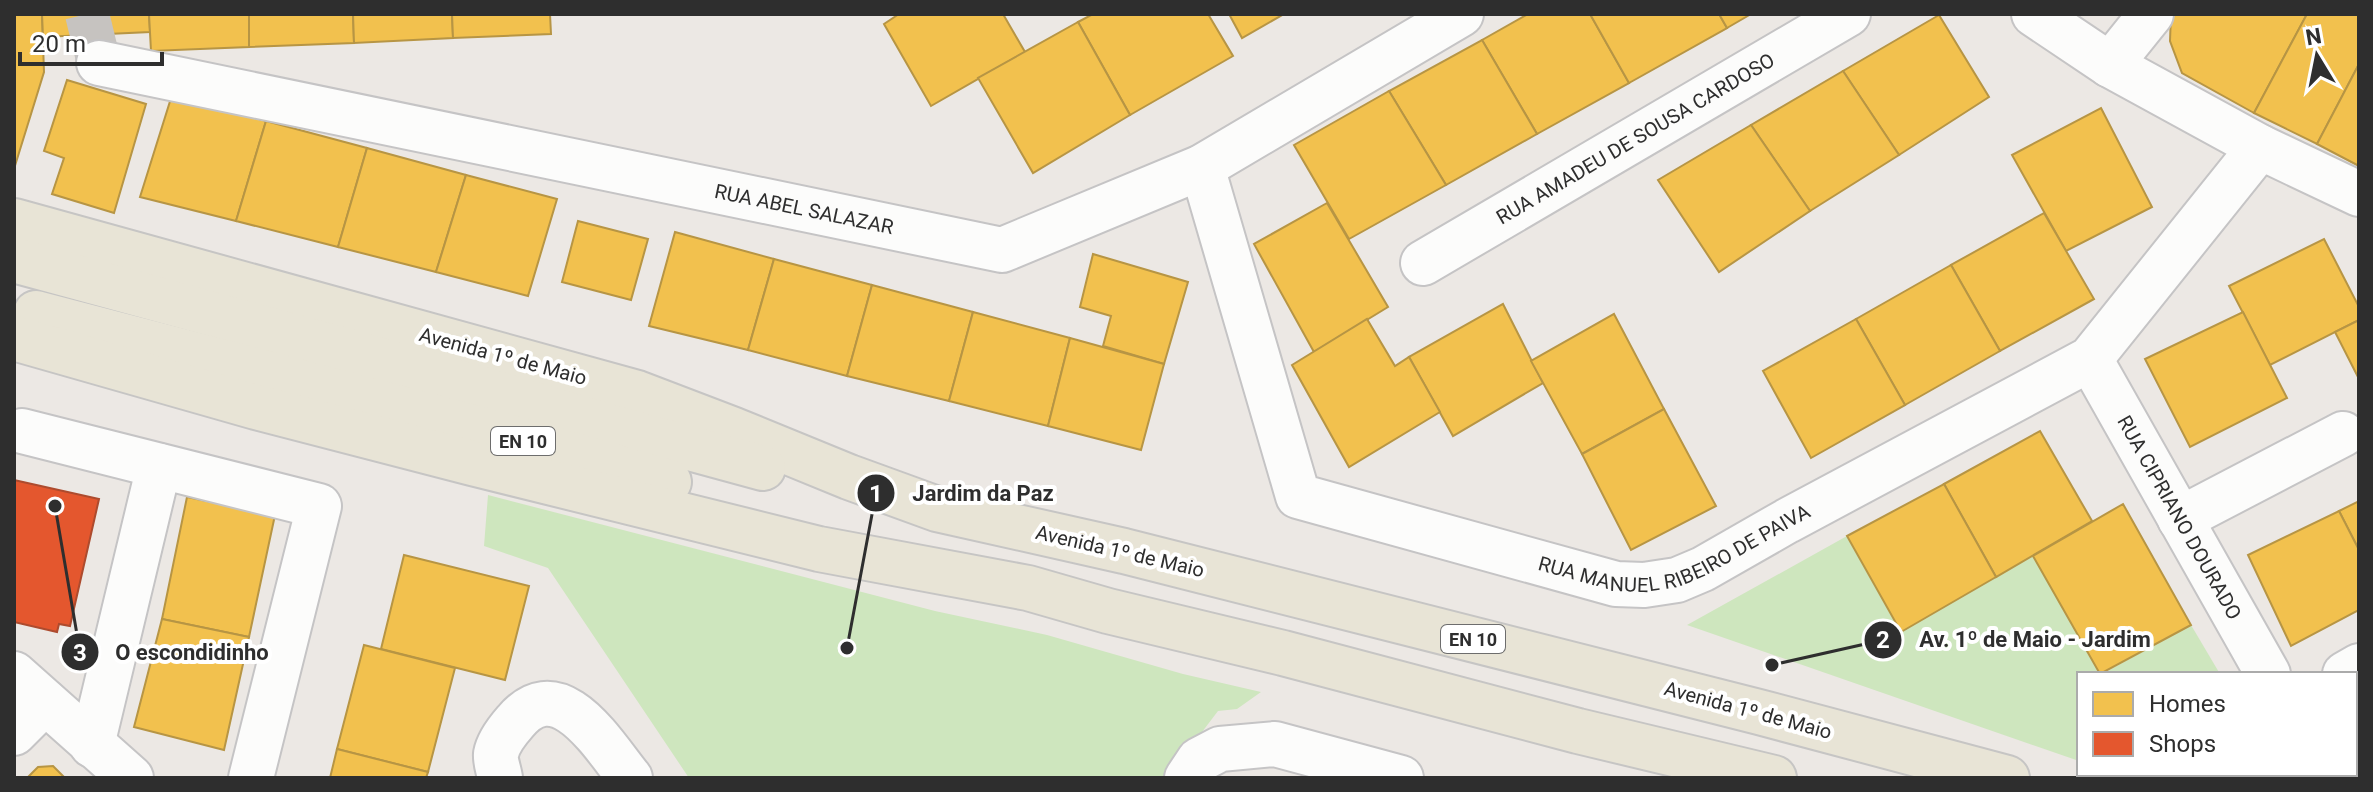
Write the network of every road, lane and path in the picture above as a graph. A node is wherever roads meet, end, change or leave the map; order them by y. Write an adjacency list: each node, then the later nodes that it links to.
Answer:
1 (1461, 14): 8 (street, RUA ABEL SALAZAR)
2 (1848, 14): 12 (street, RUA AMADEU DE SOUSA CARDOSO)
3 (2034, 14): 6 (street)
4 (2151, 14): 6 (street)
5 (99, 63): 8 (street, RUA ABEL SALAZAR)
6 (2110, 65): 7 (street)
7 (2260, 147): 9 (street); 15 (street, RUA MANUEL RIBEIRO DE PAIVA)
8 (1202, 167): 15 (street, RUA MANUEL RIBEIRO DE PAIVA)
9 (2359, 194)
10 (14, 221): 19 (main road, Avenida 1º de Maio / EN 10)
11 (14, 260): 19 (main road, EN 10)
12 (1423, 263)
13 (14, 307): 21 (main road, EN 10)
14 (14, 338): 21 (main road, EN 10)
15 (2090, 359): 20 (street, RUA CIPRIANO DOURADO)
16 (22, 431): 18 (street)
17 (2343, 434): 20 (street)
18 (159, 466): 25 (street); 27 (street)
19 (937, 509): 33 (main road, Avenida 1º de Maio / EN 10)
20 (2180, 519): 22 (street, RUA CIPRIANO DOURADO)
21 (1028, 588): 32 (main road, EN 10)
22 (2267, 672)
23 (29, 688): 24 (street); 25 (street)
24 (14, 733)
25 (92, 745): 26 (street)
26 (131, 778)
27 (251, 778)
28 (500, 778): 29 (street)
29 (630, 778)
30 (1187, 778): 31 (street)
31 (1401, 778)
32 (1774, 778)
33 (2007, 778)

